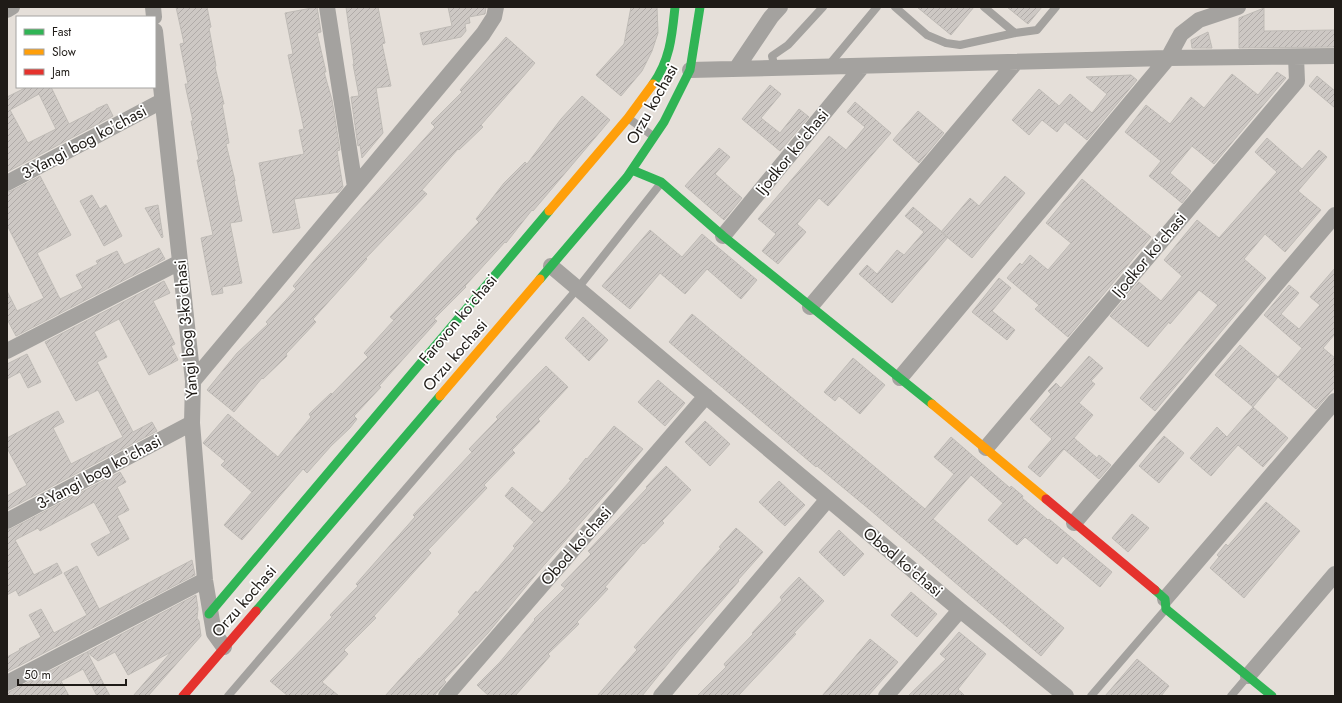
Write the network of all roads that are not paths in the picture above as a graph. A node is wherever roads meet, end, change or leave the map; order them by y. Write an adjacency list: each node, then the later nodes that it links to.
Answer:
1 (12, 7): 13 (street)
2 (327, 7): 31 (street)
3 (496, 7): 31 (street)
4 (675, 7): 26 (street, Farovon koʻchasi)
5 (700, 7): 24 (street, Orzu kochasi)
6 (780, 7): 23 (street)
7 (823, 7): 22 (lane)
8 (877, 7): 20 (lane)
9 (895, 7): 14 (lane)
10 (984, 7): 14 (lane)
11 (1056, 7): 14 (lane)
12 (1238, 7): 18 (street)
13 (7, 10)
14 (1015, 33)
15 (156, 41): 25 (street, Yangi bog 3-koʼchasi)
16 (1335, 56): 17 (street)
17 (1296, 57): 18 (street); 44 (street, Ijodkor koʻchasi)
18 (1168, 58): 19 (street); 39 (street)
19 (1016, 62): 21 (street); 37 (street)
20 (828, 67): 21 (street); 22 (street)
21 (862, 67): 33 (street, Ijodkor koʻchasi)
22 (775, 68): 23 (street)
23 (736, 69): 24 (street)
24 (690, 70): 27 (street, Orzu kochasi)
25 (162, 101): 29 (street, 3-Yangi bog koʼchasi); 34 (street, Yangi bog 3-koʼchasi)
26 (628, 118): 27 (lane); 52 (street, Farovon koʻchasi)
27 (654, 137): 28 (street, Orzu kochasi)
28 (632, 170): 30 (street); 35 (street, Orzu kochasi)
29 (7, 182)
30 (661, 182): 33 (street); 36 (lane)
31 (355, 187): 40 (street)
32 (1335, 216): 47 (street)
33 (723, 236): 37 (street)
34 (180, 262): 38 (street); 40 (street, Yangi bog 3-koʼchasi)
35 (551, 266): 36 (street, Obod koʻchasi); 53 (street, Orzu kochasi)
36 (578, 288): 41 (street, Obod koʻchasi); 57 (lane)
37 (810, 307): 39 (street)
38 (7, 351)
39 (900, 378): 44 (street)
40 (193, 381): 43 (street, Yangi bog 3-koʼchasi)
41 (706, 396): 45 (street, Obod koʻchasi); 58 (street, Obod koʻchasi)
42 (1335, 401): 50 (street)
43 (192, 423): 46 (street, 3-Yangi bog koʼchasi); 49 (street, Yangi bog 3-koʼchasi)
44 (986, 448): 47 (street)
45 (828, 499): 51 (street, Obod koʻchasi); 59 (street)
46 (7, 521)
47 (1074, 523): 50 (street)
48 (1335, 574): 54 (street)
49 (205, 580): 52 (street, Yangi bog 3-koʼchasi); 55 (street)
50 (1165, 604): 54 (street); 62 (lane)
51 (960, 610): 60 (street); 61 (street, Obod koʻchasi)
52 (209, 614): 53 (street, Yangi bog 3-koʼchasi)
53 (224, 647): 56 (street, Orzu kochasi)
54 (1248, 676): 63 (lane); 64 (street)
55 (7, 683)
56 (189, 694)
57 (228, 696)
58 (446, 696)
59 (661, 696)
60 (886, 696)
61 (1066, 696)
62 (1091, 696)
63 (1232, 696)
64 (1272, 696)

